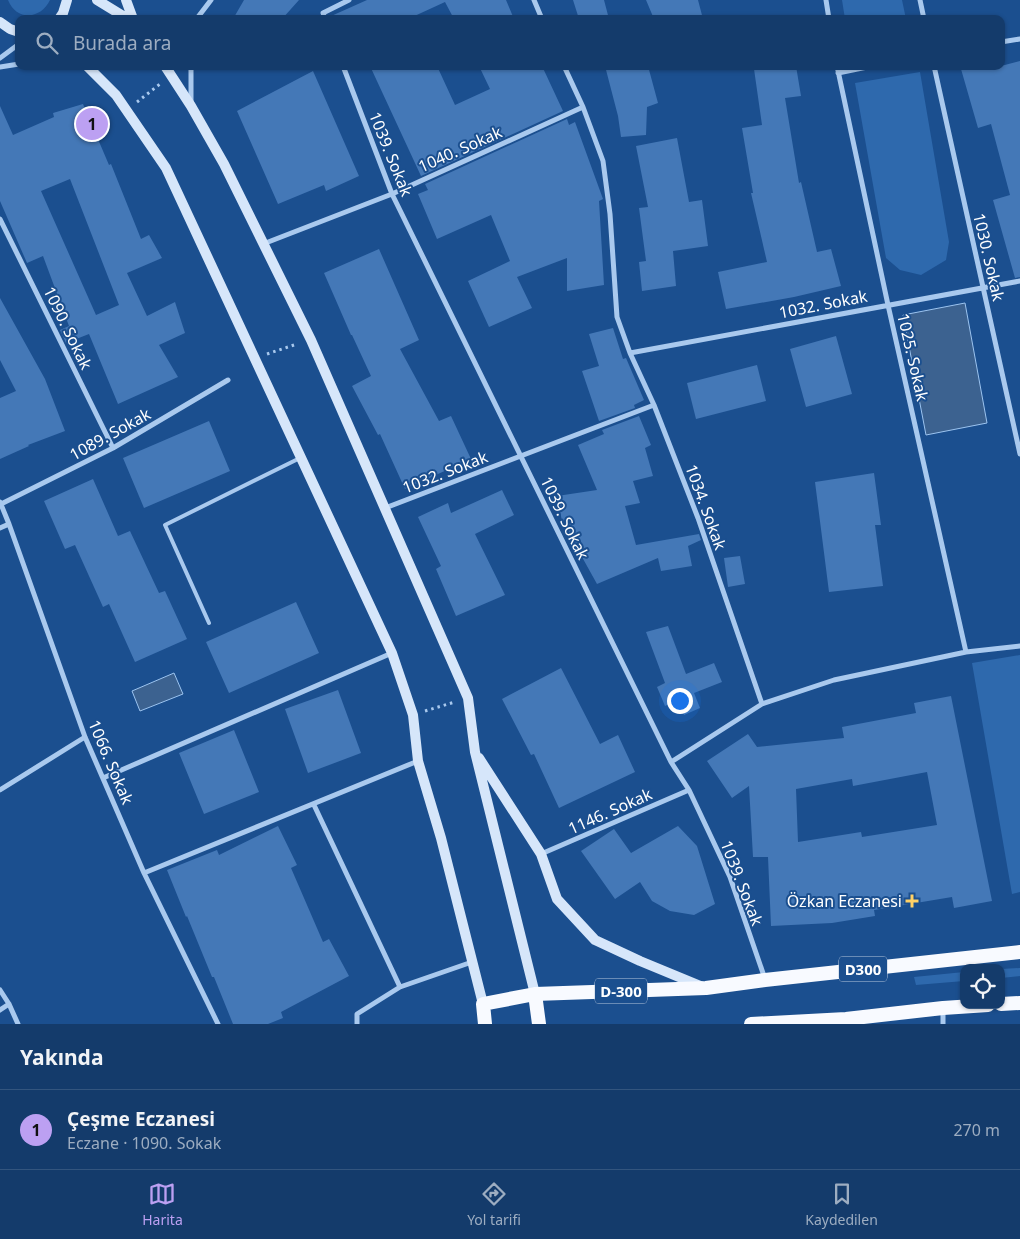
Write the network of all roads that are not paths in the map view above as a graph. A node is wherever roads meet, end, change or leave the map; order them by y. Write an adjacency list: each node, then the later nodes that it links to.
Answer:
1 (67, 0): 9 (main road)
2 (97, 0): 10 (main road)
3 (126, 0): 11 (main road)
4 (211, 0): 12 (street)
5 (349, 0): 13 (street)
6 (534, 0): 14 (street)
7 (826, 0): 15 (street)
8 (920, 0): 16 (street)
9 (62, 15)
10 (121, 15)
11 (132, 15)
12 (198, 15)
13 (326, 15)
14 (540, 15)
15 (828, 15)
16 (923, 15)
17 (0, 23): 18 (main road)
18 (15, 31)
19 (1020, 39): 20 (street)
20 (1005, 41)
21 (15, 47): 22 (street)
22 (0, 58)
23 (15, 65): 24 (street)
24 (0, 67)
25 (89, 70): 48 (main road)
26 (168, 70): 34 (main road)
27 (191, 70): 34 (street)
28 (345, 70): 36 (street, 1039. Sokak)
29 (566, 70): 35 (street, 1034. Sokak)
30 (838, 70): 33 (street, 1025. Sokak)
31 (853, 70): 33 (street)
32 (935, 70): 40 (street, 1030. Sokak)
33 (838, 73): 41 (street, 1025. Sokak)
34 (191, 106): 38 (main road)
35 (583, 107): 36 (street, 1040. Sokak); 42 (street, 1034. Sokak)
36 (392, 194): 38 (street, 1040. Sokak); 47 (street, 1039. Sokak)
37 (0, 219): 45 (street, 1090. Sokak)
38 (263, 244): 50 (main road)
39 (1020, 280): 40 (street, 1032. Sokak)
40 (983, 287): 41 (street, 1032. Sokak); 46 (street, 1030. Sokak)
41 (888, 305): 42 (street, 1032. Sokak); 55 (street, 1025. Sokak)
42 (630, 353): 44 (street, 1034. Sokak)
43 (228, 380): 45 (street, 1089. Sokak)
44 (654, 405): 47 (street, 1032. Sokak); 57 (street, 1034. Sokak)
45 (113, 448): 49 (street, 1089. Sokak)
46 (1020, 454)
47 (521, 456): 50 (street, 1032. Sokak); 61 (street, 1039. Sokak)
48 (300, 458): 53 (lane); 56 (main road)
49 (0, 503): 51 (street, 1066. Sokak)
50 (384, 508): 59 (main road)
51 (9, 524): 52 (street); 58 (street, 1066. Sokak)
52 (0, 528)
53 (209, 623)
54 (1020, 646): 55 (street)
55 (966, 652): 57 (street)
56 (392, 653): 60 (main road); 62 (street)
57 (762, 704): 61 (street)
58 (85, 737): 62 (street, 1066. Sokak); 63 (street)
59 (475, 752): 66 (main road); 74 (main road)
60 (418, 762): 65 (street); 69 (main road)
61 (671, 762): 64 (street, 1039. Sokak)
62 (103, 778): 67 (street, 1066. Sokak)
63 (0, 790)
64 (688, 790): 66 (street, 1146. Sokak); 70 (street, 1039. Sokak)
65 (314, 805): 67 (street); 71 (street)
66 (541, 854): 72 (main road)
67 (144, 873): 84 (street, 1066. Sokak)
68 (1020, 952): 70 (highway, D300)
69 (472, 962): 71 (street); 77 (main road)
70 (765, 980): 72 (highway, D300)
71 (400, 987): 85 (street)
72 (706, 988): 74 (highway, D-300)
73 (0, 990): 76 (street)
74 (535, 994): 77 (highway, D-300); 87 (highway)
75 (1020, 1003): 78 (highway)
76 (9, 1004): 81 (street); 83 (street)
77 (482, 1004): 86 (highway)
78 (1005, 1004)
79 (960, 1007): 80 (highway)
80 (943, 1008): 82 (highway); 89 (street)
81 (0, 1010)
82 (846, 1021): 88 (highway)
83 (18, 1024)
84 (218, 1024)
85 (357, 1024)
86 (486, 1024)
87 (539, 1024)
88 (751, 1024)
89 (942, 1024)

